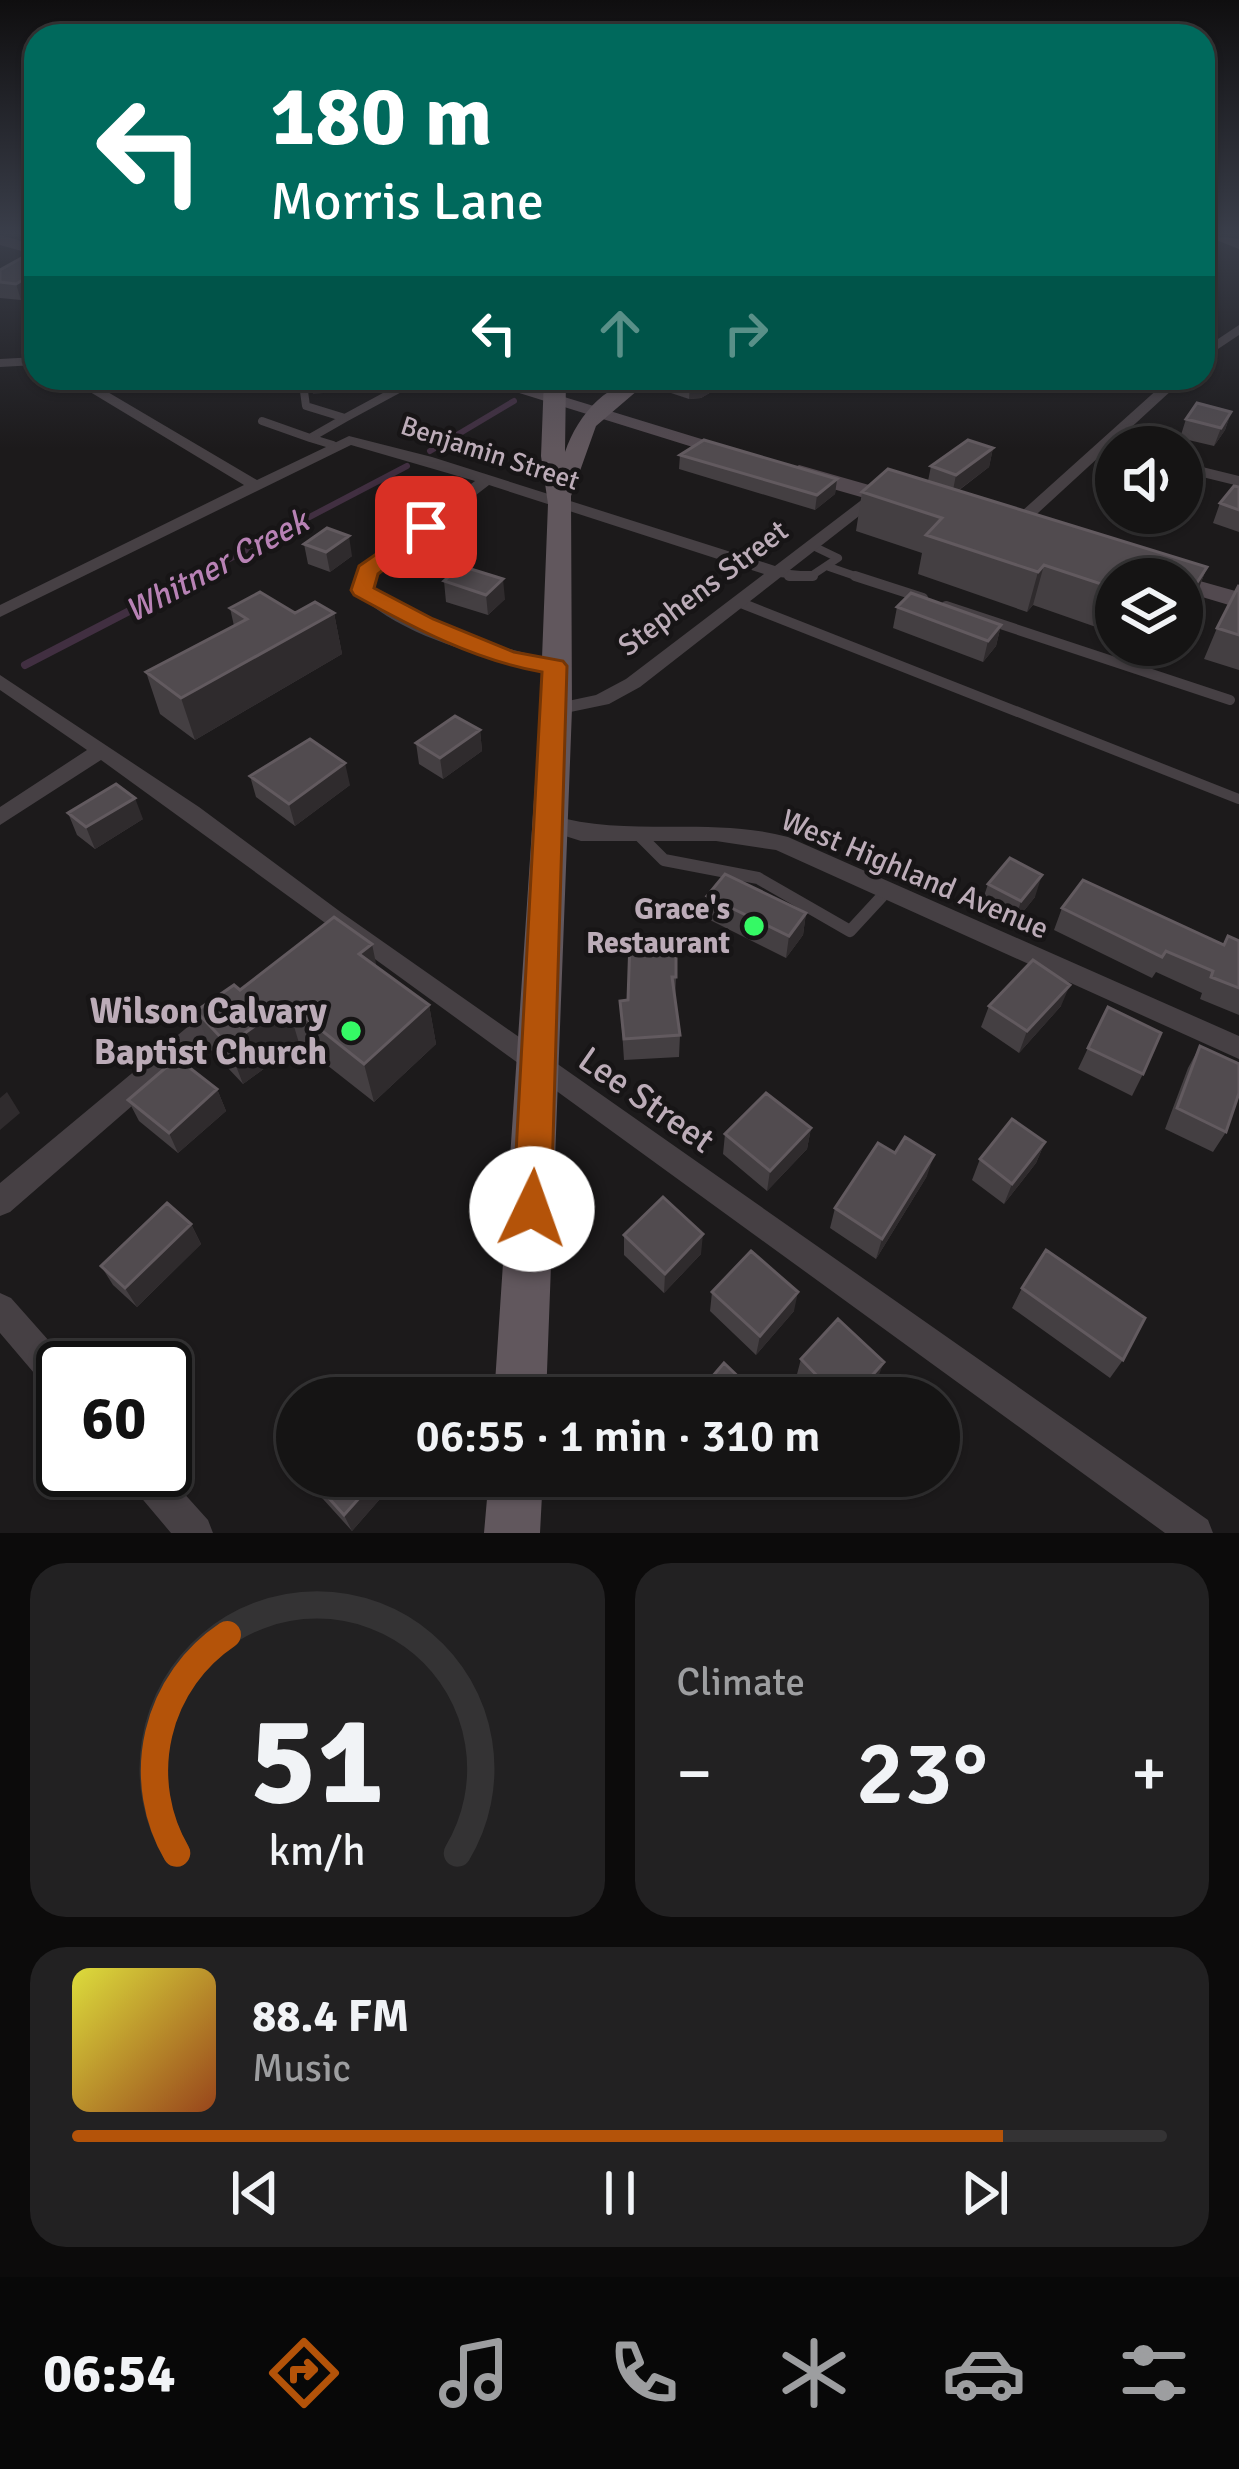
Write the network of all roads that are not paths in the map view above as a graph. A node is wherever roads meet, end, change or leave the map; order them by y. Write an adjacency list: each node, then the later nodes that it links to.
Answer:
1 (1239, 328): 2 (street)
2 (1215, 347)
3 (94, 390): 20 (street)
4 (304, 390): 11 (lane)
5 (397, 390): 11 (lane)
6 (553, 390): 22 (main road)
7 (557, 390): 10 (street)
8 (624, 390): 10 (main road)
9 (1161, 390): 13 (street)
10 (596, 411): 21 (street); 22 (main road)
11 (345, 418): 14 (lane)
12 (262, 421): 14 (lane)
13 (1129, 426)
14 (310, 438): 15 (lane)
15 (333, 445): 18 (street, Benjamin Street); 20 (street)
16 (1095, 460): 24 (street)
17 (1203, 472): 19 (street)
18 (486, 480): 22 (street, Benjamin Street); 32 (street)
19 (1239, 481)
20 (253, 484): 31 (street)
21 (878, 495): 23 (street); 25 (street, Stephens Street)
22 (560, 504): 27 (street, Benjamin Street); 32 (main road)
23 (921, 508)
24 (1008, 532)
25 (813, 546): 26 (lane); 27 (street, Stephens Street)
26 (829, 567): 27 (lane); 34 (lane)
27 (779, 573): 30 (street, Stephens Street)
28 (1203, 589): 29 (street)
29 (1239, 600)
30 (741, 603): 35 (street, Stephens Street); 37 (lane)
31 (0, 612)
32 (554, 666): 35 (main road)
33 (0, 681): 36 (street, Lee Street)
34 (1230, 700)
35 (556, 709): 39 (main road)
36 (102, 751): 38 (street); 44 (street, Lee Street)
37 (1239, 799)
38 (0, 817)
39 (551, 823): 40 (street, West Highland Avenue); 44 (main road)
40 (637, 833): 41 (street, West Highland Avenue); 41 (lane)
41 (886, 892): 43 (street, West Highland Avenue)
42 (246, 993): 45 (street)
43 (1239, 1048)
44 (540, 1067): 48 (main road); 53 (street, Lee Street)
45 (0, 1202)
46 (0, 1309): 47 (street)
47 (36, 1350)
48 (521, 1377)
49 (164, 1497): 51 (street)
50 (515, 1497): 52 (main road)
51 (195, 1533)
52 (512, 1533)
53 (1195, 1533)

